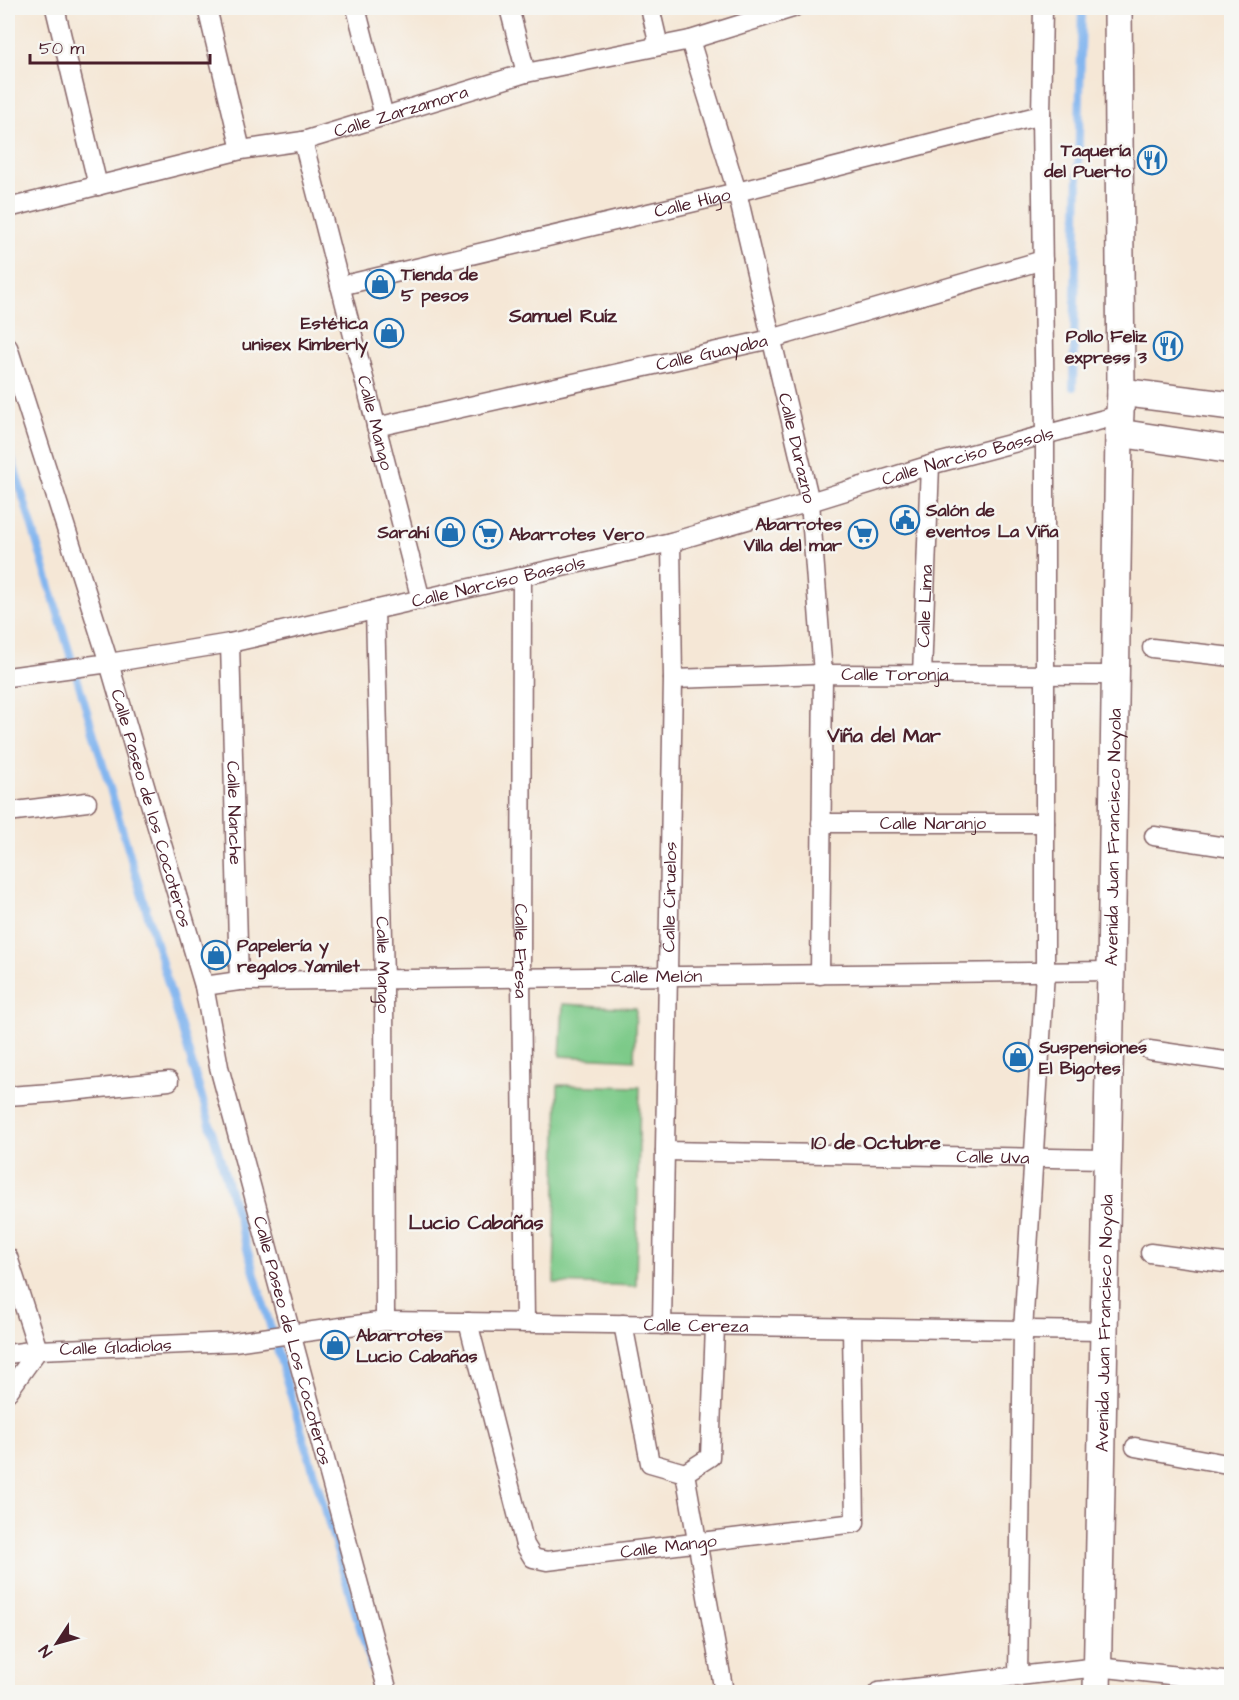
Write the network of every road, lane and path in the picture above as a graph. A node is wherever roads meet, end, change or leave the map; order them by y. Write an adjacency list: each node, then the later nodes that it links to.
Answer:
1 (55, 8): 16 (street)
2 (207, 8): 15 (street)
3 (356, 8): 13 (street)
4 (508, 8): 11 (street)
5 (650, 8): 10 (street)
6 (793, 8): 9 (street, Calle Zarzamora)
7 (1043, 8): 12 (street)
8 (1118, 8): 24 (street, Avenida Juan Francisco Noyola)
9 (690, 40): 10 (street, Calle Zarzamora); 17 (street, Calle Durazno)
10 (659, 46): 11 (street, Calle Zarzamora)
11 (526, 73): 13 (street, Calle Zarzamora)
12 (1041, 115): 17 (street, Calle Higo); 19 (street)
13 (384, 116): 14 (street, Calle Zarzamora)
14 (303, 141): 15 (street, Calle Zarzamora); 20 (street, Calle Mango)
15 (241, 150): 16 (street, Calle Zarzamora)
16 (98, 186): 18 (street, Calle Zarzamora)
17 (737, 192): 20 (street, Calle Higo); 21 (street, Calle Durazno)
18 (8, 208)
19 (1043, 260): 21 (street, Calle Guayaba); 26 (street)
20 (340, 286): 25 (street, Calle Mango)
21 (771, 339): 25 (street, Calle Guayaba); 29 (street, Calle Durazno)
22 (8, 347): 37 (street, Calle Paseo de Los Cocoteros)
23 (1232, 406): 24 (street)
24 (1120, 414): 26 (street, Calle Narciso Bassols); 27 (street); 41 (street, Avenida Juan Francisco Noyola)
25 (376, 427): 32 (street, Calle Mango)
26 (1045, 435): 28 (street, Calle Narciso Bassols); 40 (street)
27 (1232, 450)
28 (930, 465): 29 (street, Calle Narciso Bassols); 39 (street, Calle Lima)
29 (810, 502): 30 (street, Calle Narciso Bassols); 38 (street, Calle Durazno)
30 (671, 542): 31 (street, Calle Narciso Bassols); 43 (street, Calle Ciruelos)
31 (522, 577): 32 (street, Calle Narciso Bassols); 54 (street, Calle Fresa)
32 (421, 600): 33 (street, Calle Narciso Bassols)
33 (375, 609): 34 (street, Calle Narciso Bassols); 55 (street, Calle Mango)
34 (230, 643): 37 (street, Calle Narciso Bassols); 56 (street, Calle Nanche)
35 (1152, 648): 36 (street)
36 (1232, 657)
37 (101, 664): 42 (street, Calle Narciso Bassols); 57 (street, Calle Paseo de los Cocoteros)
38 (823, 674): 39 (street, Calle Toronja); 43 (street, Calle Toronja); 46 (street, Calle Durazno)
39 (922, 675): 40 (street, Calle Toronja)
40 (1045, 675): 41 (street, Calle Toronja); 47 (street)
41 (1115, 675): 50 (street, Avenida Juan Francisco Noyola)
42 (8, 677)
43 (673, 679): 53 (street, Calle Ciruelos)
44 (87, 802): 45 (street)
45 (8, 812)
46 (821, 823): 47 (street, Calle Naranjo); 52 (street, Calle Durazno)
47 (1045, 823): 51 (street)
48 (1154, 836): 49 (street)
49 (1232, 848)
50 (1111, 971): 51 (street, Calle Melón); 64 (street, Avenida Juan Francisco Noyola)
51 (1045, 972): 52 (street, Calle Melón); 63 (street)
52 (820, 975): 53 (street, Calle Melón)
53 (668, 977): 54 (street, Calle Melón); 62 (street, Calle Ciruelos)
54 (521, 978): 55 (street, Calle Melón); 70 (street, Calle Fresa)
55 (384, 980): 56 (street, Calle Melón); 68 (street, Calle Mango)
56 (239, 981): 57 (street, Calle Melón)
57 (204, 986): 77 (street, Calle Paseo de Los Cocoteros)
58 (1149, 1050): 59 (street)
59 (1232, 1062)
60 (169, 1081): 61 (street)
61 (8, 1096)
62 (665, 1151): 63 (street, Calle Uva); 72 (street, Calle Ciruelos)
63 (1034, 1157): 64 (street, Calle Uva); 75 (street)
64 (1106, 1159): 76 (street, Avenida Juan Francisco Noyola)
65 (1150, 1253): 67 (street)
66 (8, 1257): 78 (street, Calle Gladiolas)
67 (1232, 1264)
68 (385, 1321): 69 (street, Calle Cereza); 77 (street, Calle Cereza)
69 (468, 1322): 70 (street, Calle Cereza); 84 (street, Calle Mango)
70 (525, 1323): 71 (street, Calle Cereza)
71 (623, 1324): 72 (street, Calle Cereza); 83 (street)
72 (662, 1325): 73 (street, Calle Cereza)
73 (715, 1326): 74 (street, Calle Cereza); 83 (street)
74 (852, 1328): 75 (street, Calle Cereza); 84 (street, Calle Mango)
75 (1023, 1331): 76 (street, Calle Cereza); 85 (street)
76 (1104, 1331): 86 (street, Avenida Juan Francisco Noyola)
77 (289, 1334): 78 (street, Calle Gladiolas); 88 (street, Calle Paseo de Los Cocoteros)
78 (38, 1350): 79 (street); 80 (street)
79 (8, 1354)
80 (8, 1392)
81 (1135, 1447): 82 (street)
82 (1232, 1465)
83 (685, 1473): 84 (street)
84 (698, 1542): 89 (street)
85 (1018, 1677): 86 (street); 90 (street)
86 (1097, 1680): 87 (street)
87 (1232, 1682)
88 (388, 1692)
89 (724, 1692)
90 (888, 1692)

